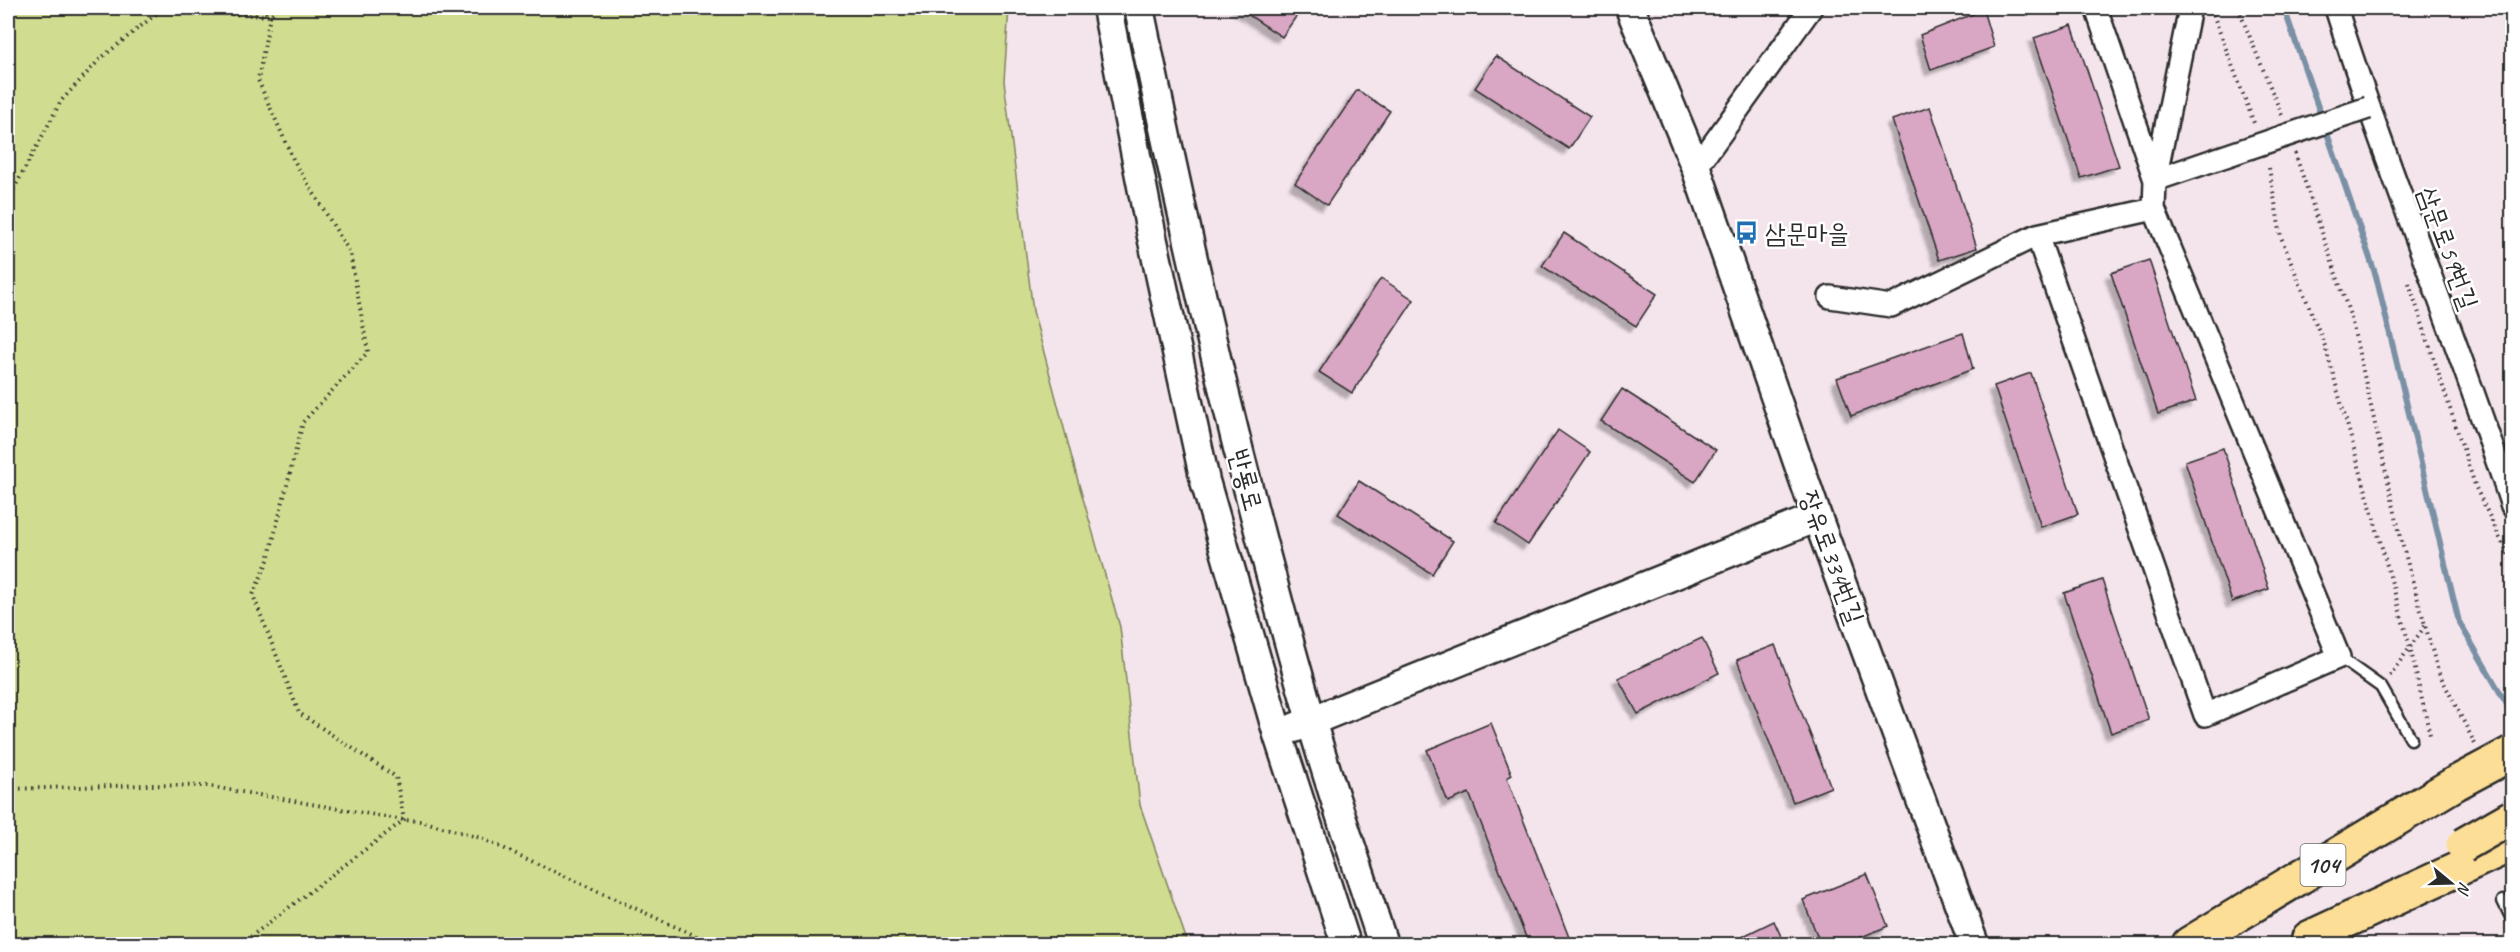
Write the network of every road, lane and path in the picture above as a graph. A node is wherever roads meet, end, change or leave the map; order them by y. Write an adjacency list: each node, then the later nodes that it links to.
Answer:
1 (261, 8): 12 (path)
2 (278, 8): 12 (path)
3 (1107, 8): 31 (street, 반룡로)
4 (1139, 8): 30 (street, 반룡로)
5 (1630, 8): 17 (street, 장유로334번길)
6 (1811, 8): 17 (street)
7 (2096, 8): 19 (street)
8 (2190, 8): 19 (street)
9 (2210, 8): 14 (path)
10 (2238, 8): 15 (path)
11 (2336, 8): 13 (street, 삼문로59번길)
12 (270, 16): 20 (path); 38 (path)
13 (2368, 108): 19 (street, bridge); 24 (street, 삼문로59번길)
14 (2254, 123)
15 (2286, 128)
16 (2294, 149): 26 (path)
17 (1696, 168): 25 (street, 장유로334번길)
18 (2269, 168): 27 (path)
19 (2155, 180): 21 (street)
20 (8, 200)
21 (2154, 209): 22 (street); 28 (street)
22 (2037, 235): 23 (street); 28 (street)
23 (1830, 297)
24 (2512, 506)
25 (1817, 517): 30 (street); 47 (street, 장유로334번길)
26 (2425, 626): 27 (path); 34 (path)
27 (2410, 647): 29 (path); 32 (path)
28 (2339, 657): 29 (lane)
29 (2381, 687): 33 (lane)
30 (1311, 721): 31 (street); 46 (street, 반룡로)
31 (1278, 735): 45 (street, 반룡로)
32 (2430, 735)
33 (2411, 739)
34 (2477, 749)
35 (2512, 753): 48 (highway, 104, bridge)
36 (8, 789): 38 (path)
37 (2512, 817): 42 (highway, 104, bridge)
38 (404, 820): 43 (path); 44 (path)
39 (2507, 847): 42 (highway)
40 (2503, 901): 41 (lane)
41 (2512, 919)
42 (2304, 941)
43 (709, 942)
44 (241, 945)
45 (1346, 945)
46 (1383, 945)
47 (1974, 945)
48 (2189, 945)

